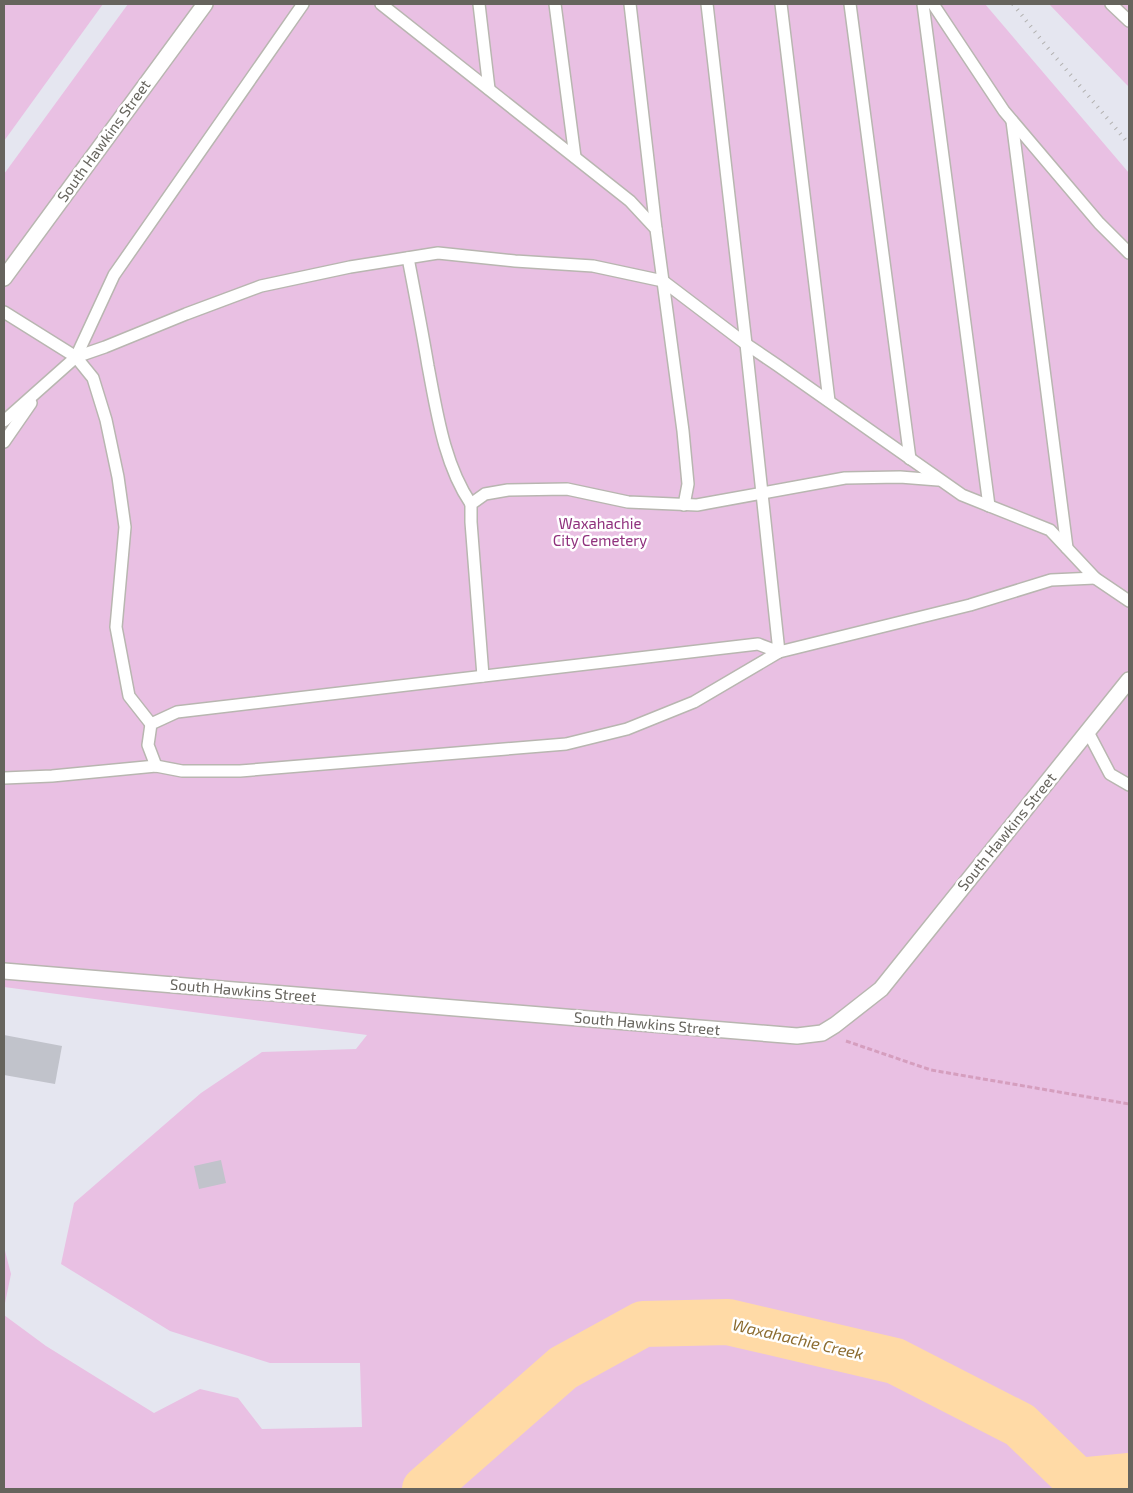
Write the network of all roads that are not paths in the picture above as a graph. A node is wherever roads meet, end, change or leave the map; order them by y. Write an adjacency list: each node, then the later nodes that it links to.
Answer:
1 (205, 4): 20 (street, South Hawkins Street)
2 (303, 4): 24 (lane)
3 (381, 4): 14 (lane)
4 (479, 4): 14 (lane)
5 (555, 4): 16 (lane)
6 (630, 4): 17 (lane)
7 (707, 4): 23 (lane)
8 (781, 4): 26 (lane)
9 (850, 4): 29 (lane)
10 (923, 4): 34 (lane)
11 (933, 4): 15 (lane)
12 (1111, 4): 13 (lane)
13 (1129, 21)
14 (489, 89): 16 (lane)
15 (1012, 121): 18 (lane); 35 (lane)
16 (575, 157): 17 (lane)
17 (656, 229): 21 (lane)
18 (1129, 253)
19 (408, 258): 21 (lane); 24 (lane); 32 (lane)
20 (4, 278)
21 (662, 281): 23 (lane); 33 (lane)
22 (4, 312): 24 (lane)
23 (746, 344): 26 (lane); 31 (lane)
24 (76, 357): 25 (lane); 41 (lane)
25 (42, 387): 27 (lane); 28 (lane)
26 (829, 401): 29 (lane)
27 (4, 421)
28 (4, 442)
29 (910, 459): 30 (lane)
30 (940, 480): 31 (lane); 34 (lane)
31 (762, 494): 33 (lane); 38 (lane)
32 (470, 504): 33 (lane); 39 (lane)
33 (684, 504)
34 (989, 506): 35 (lane)
35 (1067, 548): 36 (lane)
36 (1095, 578): 37 (lane); 38 (lane)
37 (1129, 601)
38 (779, 652): 39 (lane); 43 (lane)
39 (483, 676): 41 (lane)
40 (1129, 680): 42 (street, South Hawkins Street)
41 (151, 724): 43 (lane)
42 (1088, 732): 45 (lane); 46 (street, South Hawkins Street)
43 (156, 766): 44 (lane)
44 (4, 778)
45 (1129, 786)
46 (4, 971)

